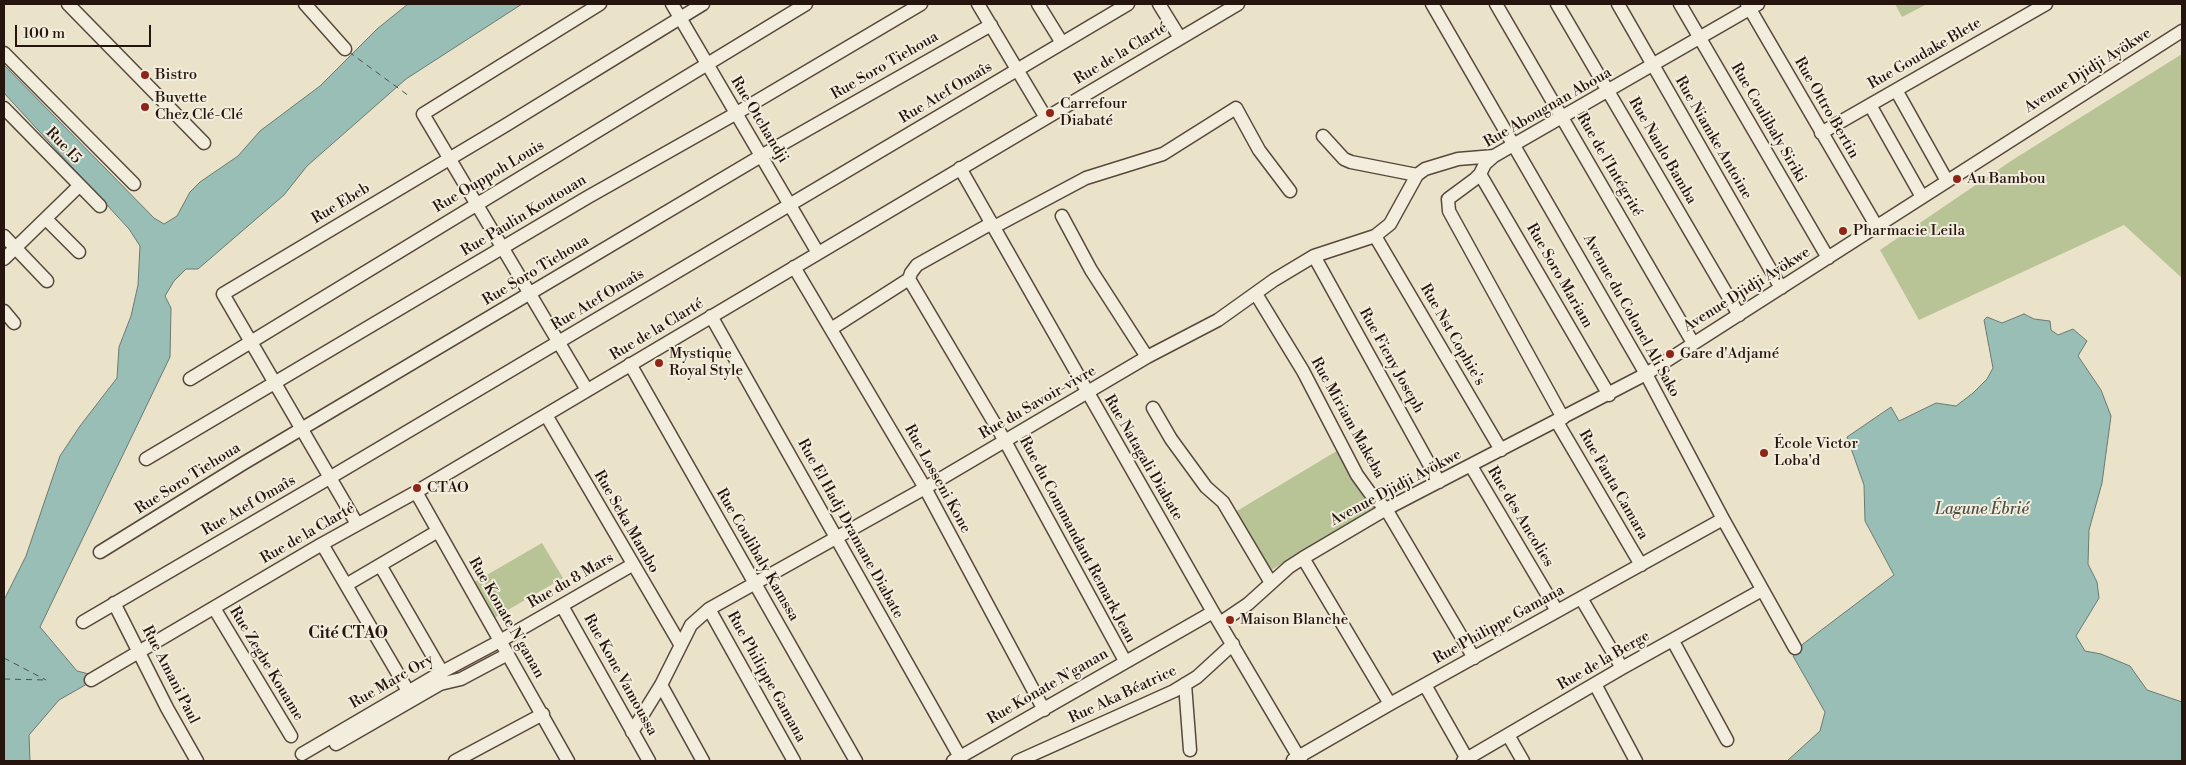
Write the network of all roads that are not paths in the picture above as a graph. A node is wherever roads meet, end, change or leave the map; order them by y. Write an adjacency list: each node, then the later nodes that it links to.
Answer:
1 (68, 4): 40 (street)
2 (305, 4): 26 (street)
3 (600, 4): 44 (street)
4 (672, 4): 20 (street, Rue Otchandji)
5 (703, 4): 20 (street, Rue Ebeb)
6 (806, 4): 28 (street, Rue Ouppoh Louis)
7 (921, 4): 35 (street, Rue Paulin Koutouan)
8 (978, 4): 21 (street)
9 (1038, 4): 25 (street)
10 (1128, 4): 25 (street, Rue Atef Omaîs)
11 (1159, 4): 23 (street)
12 (1238, 4): 23 (street, Rue de la Clarté)
13 (1432, 4): 41 (street, Avenue du Colonel Ali Sako)
14 (1496, 4): 37 (street, Rue de l'Intégrité)
15 (1557, 4): 32 (street, Rue Nanlo Bamba)
16 (1618, 4): 29 (street, Rue Niamke Antoine)
17 (1680, 4): 24 (street, Rue Coulibaly Siriki)
18 (1752, 5): 24 (street, Rue Abougnan Aboua); 38 (street, Rue Ottro Bertin)
19 (2041, 5): 31 (street, Rue Goudake Blete)
20 (680, 18): 28 (street, Rue Otchandji); 44 (street, Rue Ebeb)
21 (991, 25): 30 (street); 42 (street, Rue Soro Tiehoua)
22 (2182, 31): 48 (street, Avenue Djidji Ayökwe)
23 (1180, 38): 36 (street, Rue de la Clarté)
24 (1700, 38): 29 (street, Rue Abougnan Aboua); 67 (street, Rue Coulibaly Siriki)
25 (1062, 43): 30 (street, Rue Atef Omaîs)
26 (345, 49)
27 (4, 53): 49 (street)
28 (706, 63): 35 (street, Rue Otchandji); 53 (street, Rue Ouppoh Louis)
29 (1653, 65): 32 (street, Rue Abougnan Aboua); 72 (street, Rue Niamke Antoine)
30 (1017, 70): 36 (street); 54 (street, Rue Atef Omaîs)
31 (1896, 90): 33 (street, Rue Goudake Blete); 48 (street)
32 (1608, 92): 37 (street, Rue Abougnan Aboua); 76 (street, Rue Nanlo Bamba)
33 (1870, 105): 38 (street, Rue Goudake Blete); 52 (street)
34 (4, 108): 50 (street, Rue I5)
35 (735, 114): 42 (street, Rue Otchandji); 62 (street, Rue Paulin Koutouan)
36 (1046, 118): 45 (street, Rue de la Clarté)
37 (1562, 118): 41 (street, Rue Abougnan Aboua); 82 (street, Rue de l'Intégrité)
38 (1821, 133): 59 (street, Rue Ottro Bertin)
39 (1323, 136): 47 (street)
40 (204, 143)
41 (1515, 145): 43 (street, Rue Abougnan Aboua); 85 (street, Avenue du Colonel Ali Sako)
42 (761, 156): 54 (street, Rue Otchandji); 73 (street, Rue Soro Tiehoua)
43 (1494, 156): 46 (street, Rue Abougnan Aboua); 47 (street)
44 (450, 158): 53 (street); 80 (street, Rue Ebeb)
45 (960, 168): 58 (street, Rue Natagali Diabate); 65 (street, Rue de la Clarté)
46 (1480, 174): 90 (street, Rue Soro Mariam); 93 (street, Rue Abougnan Aboua)
47 (1417, 175): 61 (street, Rue du Savoir-vivre)
48 (1947, 180): 52 (street, Avenue Djidji Ayökwe)
49 (134, 184)
50 (79, 186): 55 (street, Rue I5); 57 (street)
51 (1290, 191): 58 (street)
52 (1922, 197): 59 (street, Avenue Djidji Ayökwe)
53 (477, 204): 62 (street); 80 (street, Rue Ouppoh Louis)
54 (790, 205): 65 (street, Rue Otchandji); 81 (street, Rue Atef Omaîs)
55 (100, 206)
56 (1062, 216): 83 (street)
57 (46, 219): 63 (street); 64 (street)
58 (993, 225): 70 (street); 89 (street, Rue Natagali Diabate)
59 (1877, 228): 67 (street, Avenue Djidji Ayökwe)
60 (4, 236): 63 (street)
61 (1375, 236): 66 (street, Rue du Savoir-vivre); 96 (street, Rue Nst Cophie's)
62 (503, 247): 73 (street); 87 (street, Rue Paulin Koutouan)
63 (16, 248): 68 (street); 71 (street)
64 (80, 252)
65 (818, 253): 69 (street, Rue de la Clarté)
66 (1314, 256): 74 (street, Rue du Savoir-vivre); 100 (street, Rue Fieny Joseph)
67 (1828, 258): 72 (street, Avenue Djidji Ayökwe)
68 (4, 259)
69 (794, 267): 77 (street, Rue de la Clarté); 79 (street, Rue Losseni Kone)
70 (910, 280): 79 (street); 95 (street, Rue du Commandant Remark Jean)
71 (47, 281)
72 (1781, 288): 76 (street, Avenue Djidji Ayökwe)
73 (531, 293): 81 (street); 94 (street, Rue Soro Tiehoua)
74 (1256, 294): 83 (street, Rue du Savoir-vivre); 103 (street, Rue Miriam Makeba)
75 (4, 312): 78 (street)
76 (1739, 315): 82 (street, Avenue Djidji Ayökwe)
77 (711, 316): 84 (street, Rue de la Clarté); 107 (street, Rue El Hadj Dramane Diabate)
78 (14, 323)
79 (831, 329): 101 (street, Rue Losseni Kone)
80 (250, 340): 86 (street, Rue Ouppoh Louis); 87 (street, Rue Ebeb)
81 (558, 342): 88 (street); 99 (street, Rue Atef Omaîs)
82 (1693, 343): 85 (street, Avenue Djidji Ayökwe)
83 (1148, 357): 89 (street, Rue du Savoir-vivre)
84 (630, 364): 88 (street, Rue de la Clarté); 114 (street, Rue Coulibaly Kamssa)
85 (1646, 374): 90 (street, Avenue Djidji Ayökwe); 104 (street, Avenue du Colonel Ali Sako)
86 (190, 378)
87 (274, 381): 94 (street, Rue Ebeb); 97 (street, Rue Paulin Koutouan)
88 (587, 390): 92 (street, Rue de la Clarté)
89 (1087, 393): 95 (street, Rue du Savoir-vivre); 124 (street, Rue Natagali Diabate)
90 (1609, 395): 93 (street, Avenue Djidji Ayökwe)
91 (1152, 408): 115 (street)
92 (546, 414): 102 (street, Rue de la Clarté); 112 (street, Rue Seka Mambo)
93 (1560, 420): 96 (street, Avenue Djidji Ayökwe); 113 (street, Rue Fanta Camara)
94 (302, 430): 99 (street, Rue Ebeb); 109 (street, Rue Soro Tiehoua)
95 (1005, 441): 101 (street, Rue du Savoir-vivre); 134 (street, Rue du Commandant Remark Jean)
96 (1501, 450): 98 (street, Avenue Djidji Ayökwe)
97 (146, 459)
98 (1471, 466): 100 (street, Avenue Djidji Ayökwe); 123 (street, Rue des Ancolies)
99 (331, 477): 105 (street, Rue Ebeb); 119 (street, Rue Atef Omaîs)
100 (1440, 482): 103 (street, Avenue Djidji Ayökwe)
101 (925, 488): 107 (street, Rue du Savoir-vivre); 144 (street, Rue Losseni Kone)
102 (416, 492): 105 (street, Rue de la Clarté); 106 (street, Rue Konate N'ganan)
103 (1386, 509): 110 (street, Avenue Djidji Ayökwe); 133 (street, Rue Miriam Makeba)
104 (1723, 519): 113 (street, Rue Philippe Gamana); 117 (street, Avenue du Colonel Ali Sako)
105 (357, 524): 108 (street, Rue de la Clarté)
106 (438, 531): 111 (street); 126 (street, Rue Konate N'ganan)
107 (836, 537): 114 (street, Rue du Savoir-vivre); 153 (street, Rue El Hadj Dramane Diabate)
108 (322, 544): 116 (street); 121 (street, Rue de la Clarté)
109 (100, 552)
110 (1303, 558): 115 (street, Avenue Djidji Ayökwe); 143 (street)
111 (380, 565): 116 (street); 136 (street)
112 (632, 565): 120 (street, Rue du 8 Mars); 128 (street, Rue Seka Mambo)
113 (1640, 565): 118 (street, Rue Philippe Gamana)
114 (755, 583): 122 (street, Rue du Savoir-vivre); 162 (street, Rue Coulibaly Kamssa)
115 (1271, 583): 124 (street, Avenue Djidji Ayökwe)
116 (346, 585): 142 (street)
117 (1762, 590): 127 (street, Rue de la Berge); 130 (street, Avenue du Colonel Ali Sako)
118 (1581, 598): 123 (street, Rue Philippe Gamana); 135 (street)
119 (114, 604): 125 (street, Rue Atef Omaîs); 131 (street, Rue Amani Paul)
120 (562, 606): 126 (street, Rue du 8 Mars); 146 (street, Rue Kone Vamoussa)
121 (214, 608): 131 (street, Rue de la Clarté); 148 (street, Rue Zegbe Kouame)
122 (709, 609): 128 (street, Rue du Savoir-vivre); 161 (street, Rue Philippe Gamana)
123 (1557, 611): 133 (street, Rue Philippe Gamana)
124 (1216, 618): 129 (street, Rue Natagali Diabate); 134 (street, Rue Konate N'ganan)
125 (83, 622)
126 (500, 640): 132 (street, Rue Konate N'ganan); 136 (street, Rue Marc Ory)
127 (1673, 641): 135 (street, Rue de la Berge); 149 (street)
128 (680, 644): 138 (street, Rue du Savoir-vivre)
129 (1233, 644): 139 (street, Rue Aka Béatrice); 154 (street, Rue Natagali Diabate)
130 (1794, 648)
131 (140, 652): 137 (street, Rue de la Clarté); 156 (street, Rue Amani Paul)
132 (508, 654): 145 (street, Rue Konate N'ganan); 150 (street)
133 (1474, 658): 141 (street, Rue Philippe Gamana)
134 (1125, 661): 144 (street, Rue Konate N'ganan)
135 (1622, 668): 140 (street, Rue de la Berge)
136 (442, 672): 142 (street, Rue Marc Ory)
137 (91, 680)
138 (660, 684): 146 (street, Rue du Savoir-vivre); 160 (street)
139 (1186, 684): 151 (street); 163 (street, Rue Aka Béatrice)
140 (1595, 684): 147 (street, Rue de la Berge); 165 (street)
141 (1424, 685): 143 (street, Rue Philippe Gamana); 155 (street)
142 (408, 691): 152 (street, Rue Marc Ory)
143 (1390, 704): 154 (street, Rue Philippe Gamana)
144 (1044, 710): 153 (street, Rue Konate N'ganan)
145 (543, 714): 157 (street); 158 (street, Rue Konate N'ganan)
146 (632, 732): 159 (street, Rue Kone Vamoussa)
147 (1508, 735): 155 (street, Rue de la Berge); 164 (street)
148 (290, 736)
149 (1727, 740)
150 (325, 750)
151 (1190, 750)
152 (302, 754)
153 (956, 759)
154 (1297, 760)
155 (1465, 760)
156 (197, 761)
157 (455, 761)
158 (568, 761)
159 (649, 761)
160 (703, 761)
161 (794, 761)
162 (856, 761)
163 (1018, 761)
164 (1523, 761)
165 (1636, 761)

